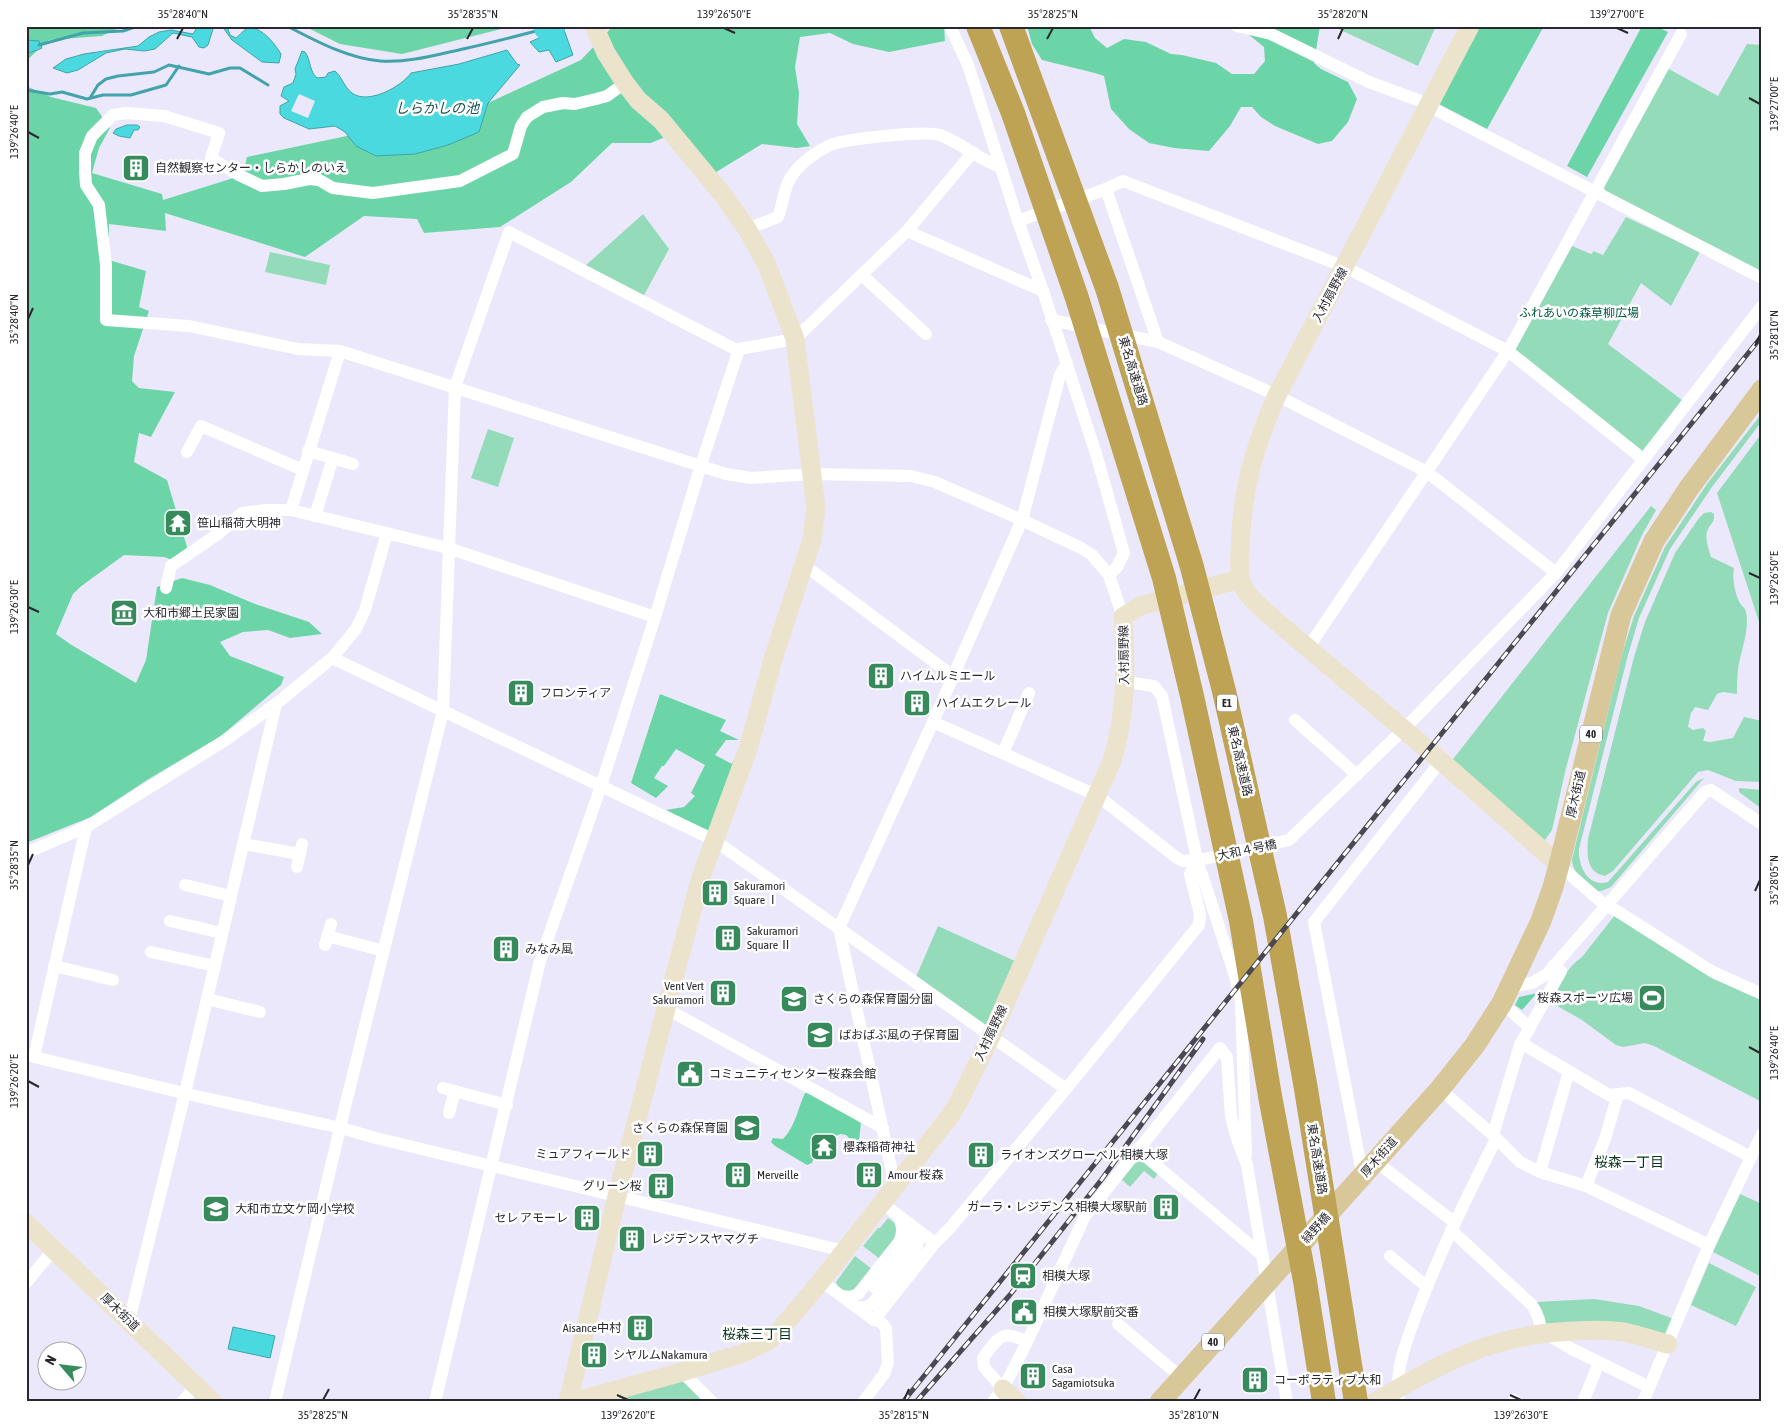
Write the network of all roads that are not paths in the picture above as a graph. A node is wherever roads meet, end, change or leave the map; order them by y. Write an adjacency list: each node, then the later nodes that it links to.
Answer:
1 (594, 26): 8 (street)
2 (950, 26): 11 (street)
3 (978, 26): 158 (highway)
4 (1010, 26): 159 (highway, 東名高速道路 / E1)
5 (1238, 26): 9 (street)
6 (1470, 26): 9 (street, 入村扇野線)
7 (1681, 34): 13 (street)
8 (625, 83): 15 (street); 27 (street)
9 (1428, 106): 13 (street); 17 (street, 入村扇野線)
10 (973, 152): 11 (street); 15 (street); 16 (street)
11 (1001, 167): 14 (street)
12 (1103, 190): 14 (street); 17 (street); 25 (street)
13 (1595, 192): 19 (street); 28 (street)
14 (1020, 220): 20 (street)
15 (747, 228): 24 (street)
16 (907, 231): 18 (street); 20 (street)
17 (1345, 266): 28 (street); 32 (street, 入村扇野線)
18 (862, 275): 23 (street); 24 (street)
19 (1762, 278)
20 (1043, 291): 22 (street)
21 (1762, 306): 36 (street)
22 (1054, 320): 25 (street); 29 (street)
23 (926, 334)
24 (795, 339): 26 (street); 41 (street)
25 (1155, 342): 32 (street)
26 (739, 349): 30 (street); 38 (street)
27 (340, 351): 30 (street); 33 (street)
28 (1508, 351): 36 (street); 40 (street)
29 (1066, 363): 44 (street); 49 (street)
30 (455, 388): 38 (street); 46 (street)
31 (1762, 390): 75 (main road, 厚木街道 / 40)
32 (1277, 395): 40 (street); 50 (street, 入村扇野線)
33 (308, 451): 35 (street); 39 (street)
34 (187, 452): 39 (street)
35 (333, 458): 37 (street); 43 (street)
36 (1643, 460): 48 (street)
37 (354, 464)
38 (701, 465): 41 (street); 52 (street)
39 (303, 470): 42 (street)
40 (1427, 472): 48 (street); 54 (street)
41 (812, 474): 44 (street); 47 (street)
42 (290, 510): 43 (street); 51 (street)
43 (315, 516): 45 (street)
44 (1022, 520): 49 (street); 56 (street)
45 (387, 534): 46 (street); 55 (street)
46 (448, 548): 52 (street); 60 (street)
47 (804, 565): 56 (street); 71 (street)
48 (1556, 573): 63 (street)
49 (1109, 575): 53 (street)
50 (1233, 581): 53 (street, 入村扇野線); 54 (street)
51 (166, 588)
52 (655, 617): 67 (street)
53 (1123, 617): 57 (street, 入村扇野線)
54 (1308, 648): 63 (street)
55 (332, 658): 59 (street); 60 (street)
56 (953, 676): 62 (street)
57 (1126, 682): 68 (street, 入村扇野線); 74 (street)
58 (1029, 693): 64 (street)
59 (276, 704): 70 (street); 72 (street)
60 (443, 711): 67 (street); 84 (street)
61 (1295, 720): 66 (street)
62 (933, 722): 64 (street); 81 (street)
63 (1404, 729): 65 (street); 66 (street)
64 (1003, 753): 68 (street)
65 (1441, 761): 75 (street); 115 (street)
66 (1357, 775): 74 (street, 大和４号橋)
67 (601, 786): 71 (street); 103 (street)
68 (1098, 796): 74 (street); 96 (street, 入村扇野線)
69 (1762, 824): 79 (street)
70 (86, 827): 73 (street); 87 (street)
71 (714, 840): 81 (street); 93 (street)
72 (243, 844): 76 (street); 78 (street)
73 (26, 853)
74 (1201, 859): 99 (street); 112 (street)
75 (1559, 865): 79 (street); 91 (main road, 厚木街道 / 40)
76 (297, 867)
77 (185, 885): 78 (street)
78 (231, 896): 82 (street)
79 (1606, 906): 86 (street); 90 (street)
80 (170, 921): 82 (street)
81 (839, 928): 96 (street); 106 (street)
82 (222, 933): 88 (street)
83 (328, 935): 84 (street)
84 (384, 951): 105 (street)
85 (151, 952): 88 (street)
86 (1554, 965): 91 (street); 95 (street)
87 (54, 966): 89 (street); 101 (street)
88 (214, 966): 92 (street)
89 (113, 980)
90 (1762, 994)
91 (1506, 995): 95 (street); 100 (main road, 厚木街道 / 40)
92 (207, 998): 94 (street); 101 (street)
93 (665, 1008): 106 (street); 118 (street)
94 (260, 1012)
95 (1530, 1028): 97 (street)
96 (991, 1036): 99 (street); 116 (street, 入村扇野線)
97 (1521, 1043): 98 (street); 108 (street)
98 (1570, 1071): 102 (street); 114 (street)
99 (1066, 1089): 123 (street)
100 (1440, 1089): 108 (street); 111 (main road, 厚木街道 / 40)
101 (185, 1093): 105 (street); 135 (street)
102 (1618, 1094): 110 (street); 117 (street)
103 (507, 1105): 104 (street); 113 (street)
104 (450, 1113)
105 (341, 1128): 113 (street); 149 (street)
106 (882, 1128): 116 (street)
107 (1762, 1134): 110 (street)
108 (1494, 1137): 114 (street); 122 (street)
109 (1137, 1149): 112 (street); 127 (street); 138 (street)
110 (1751, 1156): 124 (street)
111 (1376, 1161): 115 (main road, 厚木街道 / 40); 122 (street)
112 (1247, 1165): 127 (street)
113 (492, 1166): 118 (street); 150 (street)
114 (1540, 1172): 117 (street)
115 (1360, 1180): 129 (main road, 緑野橋 / 40)
116 (895, 1186): 119 (street, 入村扇野線)
117 (1586, 1186): 124 (street)
118 (617, 1196): 126 (street); 151 (street)
119 (882, 1203): 120 (street); 126 (street, 入村扇野線)
120 (908, 1222): 123 (street); 133 (street); 133 (street)
121 (26, 1223): 125 (street, 厚木街道)
122 (1453, 1226): 132 (street); 137 (street)
123 (935, 1243): 134 (street)
124 (1709, 1245): 139 (street)
125 (54, 1249): 131 (street); 135 (street, 厚木街道)
126 (844, 1251): 130 (street, 入村扇野線)
127 (1263, 1256): 129 (street)
128 (1390, 1256): 132 (street)
129 (1269, 1279): 142 (main road, 40); 157 (street)
130 (821, 1282): 133 (street); 141 (street, 入村扇野線)
131 (26, 1283)
132 (1427, 1287): 145 (street)
133 (850, 1302): 134 (street)
134 (874, 1320): 154 (street)
135 (129, 1321): 143 (street, 厚木街道)
136 (1118, 1324): 142 (street)
137 (1543, 1333): 139 (street); 140 (street); 145 (street)
138 (1027, 1342): 144 (street); 144 (street)
139 (1668, 1344): 146 (street)
140 (1599, 1363): 146 (street); 160 (street)
141 (682, 1372): 152 (street, 入村扇野線); 153 (street)
142 (1182, 1378): 156 (main road, 40)
143 (196, 1386): 147 (street); 148 (street, 厚木街道)
144 (998, 1395): 155 (street)
145 (1389, 1397)
146 (1647, 1397)
147 (182, 1402)
148 (213, 1402)
149 (276, 1402)
150 (435, 1402)
151 (568, 1402)
152 (573, 1402)
153 (712, 1402)
154 (864, 1402)
155 (1017, 1402)
156 (1160, 1402)
157 (1287, 1402)
158 (1324, 1402)
159 (1356, 1402)
160 (1583, 1402)

